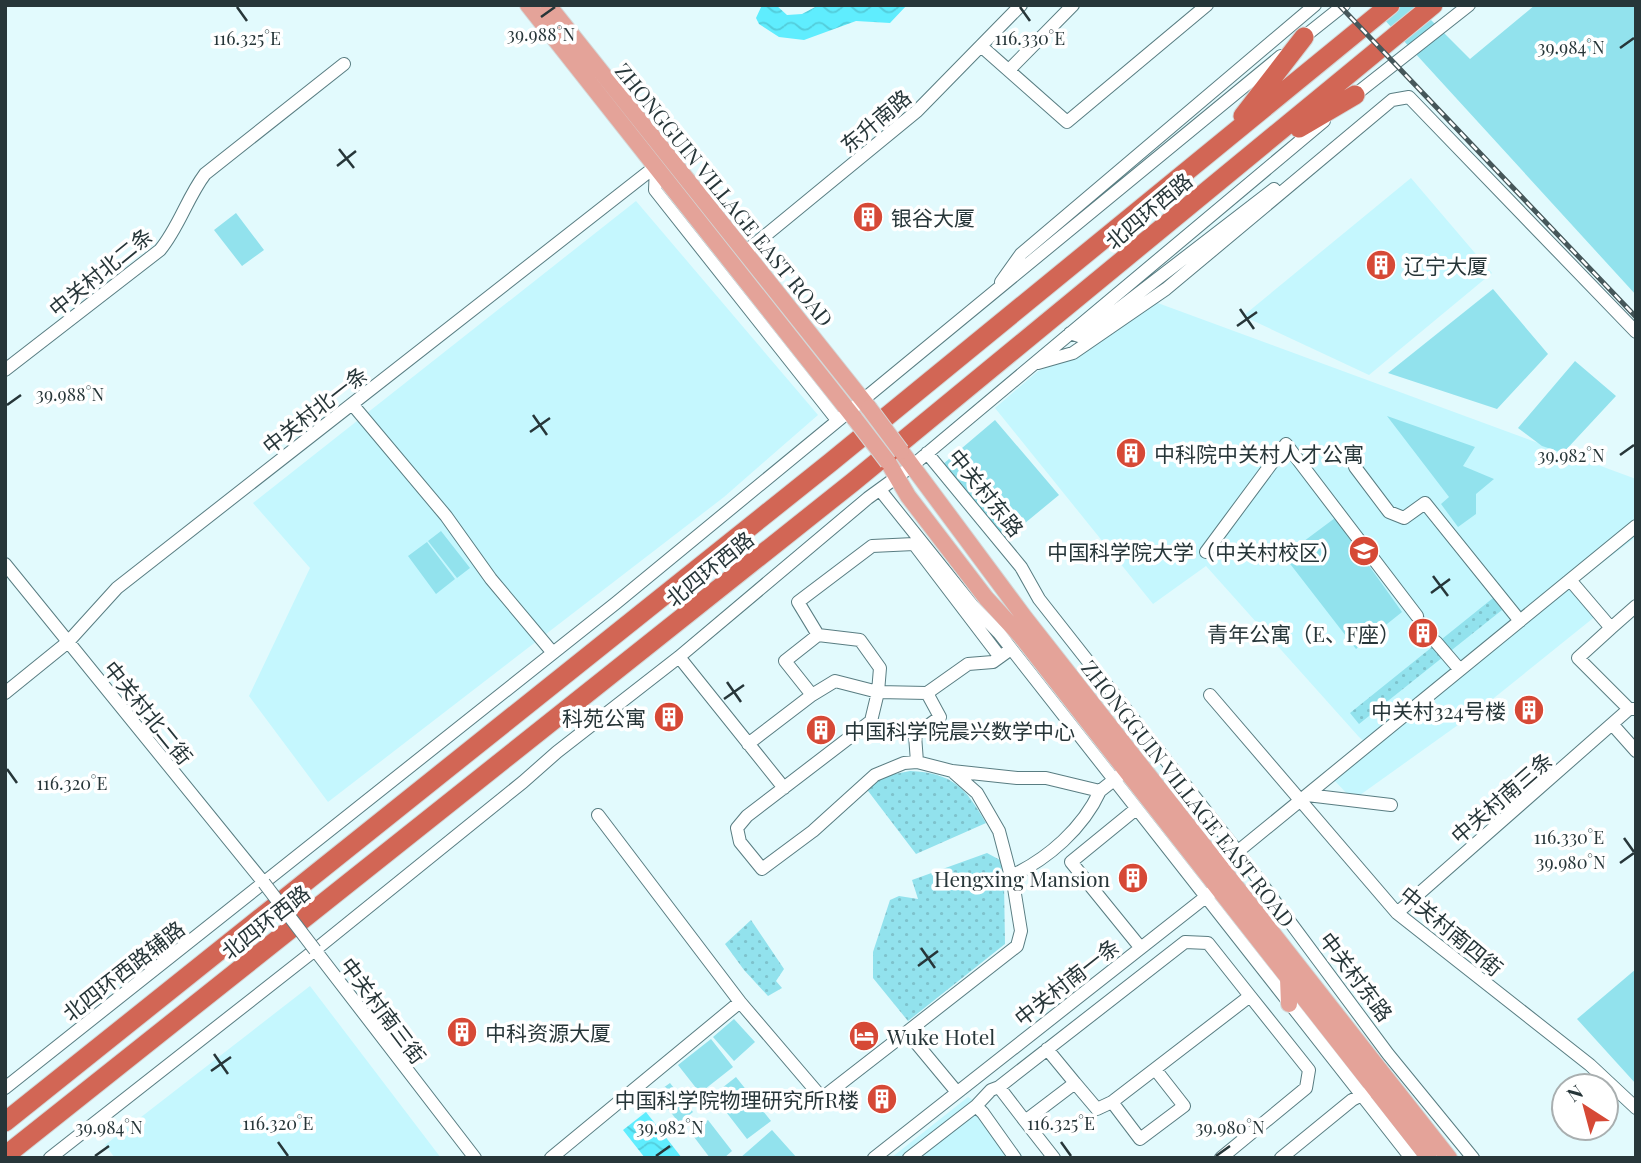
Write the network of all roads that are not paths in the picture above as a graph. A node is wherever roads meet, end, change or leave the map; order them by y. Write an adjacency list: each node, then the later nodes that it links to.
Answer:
1 (528, 5): 19 (main road, ZHONGGUIN VILLAGE EAST ROAD)
2 (548, 5): 20 (main road, ZHONGGUIN VILLAGE EAST ROAD)
3 (1021, 5): 12 (street, 东升南路)
4 (1073, 5): 14 (street)
5 (1207, 5): 14 (street)
6 (1315, 5): 21 (street)
7 (1344, 5): 11 (street, 北四环西路)
8 (1390, 5): 16 (highway, 北四环西路)
9 (1433, 5): 18 (highway, 北四环西路)
10 (1469, 5): 15 (street)
11 (1304, 37): 16 (highway); 21 (street, 北四环西路)
12 (981, 46): 14 (street); 20 (street, 东升南路)
13 (344, 64): 25 (street, 中关村北二条)
14 (1009, 70)
15 (1354, 95): 18 (highway); 23 (street)
16 (1221, 144): 92 (highway, 北四环西路)
17 (1333, 148): 22 (street); 23 (street); 24 (street)
18 (1249, 156): 93 (highway, 北四环西路)
19 (656, 166): 26 (street, 中关村北一条); 28 (main road, ZHONGGUIN VILLAGE EAST ROAD)
20 (744, 253): 27 (main road, ZHONGGUIN VILLAGE EAST ROAD)
21 (989, 297): 27 (street, 北四环西路)
22 (1636, 332)
23 (1070, 333): 24 (street)
24 (1033, 364): 29 (street)
25 (5, 370)
26 (352, 404): 43 (street, 中关村北一条); 46 (street)
27 (866, 404): 28 (street, 北四环西路); 30 (main road, ZHONGGUIN VILLAGE EAST ROAD, bridge)
28 (847, 417): 32 (main road, ZHONGGUIN VILLAGE EAST ROAD, bridge); 46 (street, 北四环西路)
29 (927, 453): 30 (street); 68 (street, 中关村东路)
30 (912, 466): 32 (street); 69 (main road, ZHONGGUIN VILLAGE EAST ROAD)
31 (1355, 467): 40 (street)
32 (897, 477): 33 (street); 61 (main road, ZHONGGUIN VILLAGE EAST ROAD)
33 (880, 490): 45 (street); 47 (street)
34 (1636, 526): 37 (street)
35 (1206, 552): 39 (street)
36 (5, 564): 43 (street, 中关村北二街)
37 (1570, 580): 40 (street); 41 (street)
38 (1636, 606): 41 (street)
39 (1417, 616)
40 (1520, 621): 49 (street)
41 (1611, 628): 55 (street)
42 (818, 635): 48 (street); 50 (street); 53 (street)
43 (68, 642): 51 (street, 中关村北一条); 71 (street, 中关村北二街)
44 (1436, 642): 49 (street)
45 (1011, 649): 48 (street); 61 (street)
46 (553, 653): 71 (street, 北四环西路)
47 (679, 657): 57 (street); 75 (street)
48 (1000, 657): 52 (street)
49 (1460, 670): 64 (street)
50 (878, 692): 52 (street); 53 (street); 62 (street)
51 (5, 693)
52 (927, 694): 59 (street)
53 (812, 695): 57 (street)
54 (1210, 695): 64 (street, 中关村南四街)
55 (1632, 709): 56 (street, 中关村南三条)
56 (1612, 724): 58 (street); 73 (street, 中关村南三条)
57 (748, 744): 62 (street)
58 (1636, 751)
59 (917, 762): 60 (street); 62 (street)
60 (952, 771): 63 (street); 70 (street)
61 (1120, 776): 63 (street); 66 (street); 72 (main road, ZHONGGUIN VILLAGE EAST ROAD)
62 (784, 788)
63 (1100, 791): 70 (street)
64 (1304, 797): 65 (street); 68 (street); 73 (street, 中关村南四街)
65 (1391, 806)
66 (1136, 809): 72 (street); 74 (street)
67 (598, 815): 78 (street)
68 (1238, 852): 69 (street); 109 (street, 中关村东路)
69 (1220, 866): 85 (main road, ZHONGGUIN VILLAGE EAST ROAD)
70 (1011, 876): 80 (street)
71 (264, 883): 75 (street, 中关村南三街, bridge); 86 (street, 北四环西路辅路)
72 (1211, 892): 74 (street, 中关村南一条); 76 (main road, ZHONGGUIN VILLAGE EAST ROAD); 79 (street)
73 (1398, 913): 90 (street, 中关村南四街)
74 (1140, 947): 87 (street, 中关村南一条)
75 (315, 950): 94 (street); 98 (street, 中关村南三街)
76 (1288, 978): 79 (main road); 85 (main road, ZHONGGUIN VILLAGE EAST ROAD)
77 (1250, 996): 81 (street); 82 (street); 104 (street)
78 (740, 1002): 80 (street); 99 (street)
79 (1289, 1004): 85 (street)
80 (906, 1032): 87 (street)
81 (1047, 1049): 83 (street); 84 (street)
82 (1155, 1069): 89 (street); 89 (street)
83 (1074, 1083): 89 (street); 91 (street)
84 (999, 1087): 88 (street); 91 (street)
85 (1374, 1087): 105 (street); 106 (street); 107 (main road, ZHONGGUIN VILLAGE EAST ROAD); 108 (main road, ZHONGGUIN VILLAGE EAST ROAD)
86 (5, 1088)
87 (959, 1089): 88 (street); 100 (street, 中关村南一条)
88 (979, 1101): 101 (street); 102 (street)
89 (1112, 1102)
90 (1636, 1108)
91 (1025, 1121): 103 (street)
92 (5, 1122)
93 (47, 1124): 95 (highway, 北四环西路); 96 (highway)
94 (67, 1153): 97 (street)
95 (5, 1156)
96 (15, 1158)
97 (50, 1158)
98 (475, 1158)
99 (551, 1158)
100 (874, 1158)
101 (909, 1158)
102 (1014, 1158)
103 (1055, 1158)
104 (1221, 1158)
105 (1280, 1158)
106 (1411, 1158)
107 (1429, 1158)
108 (1449, 1158)
109 (1473, 1158)

